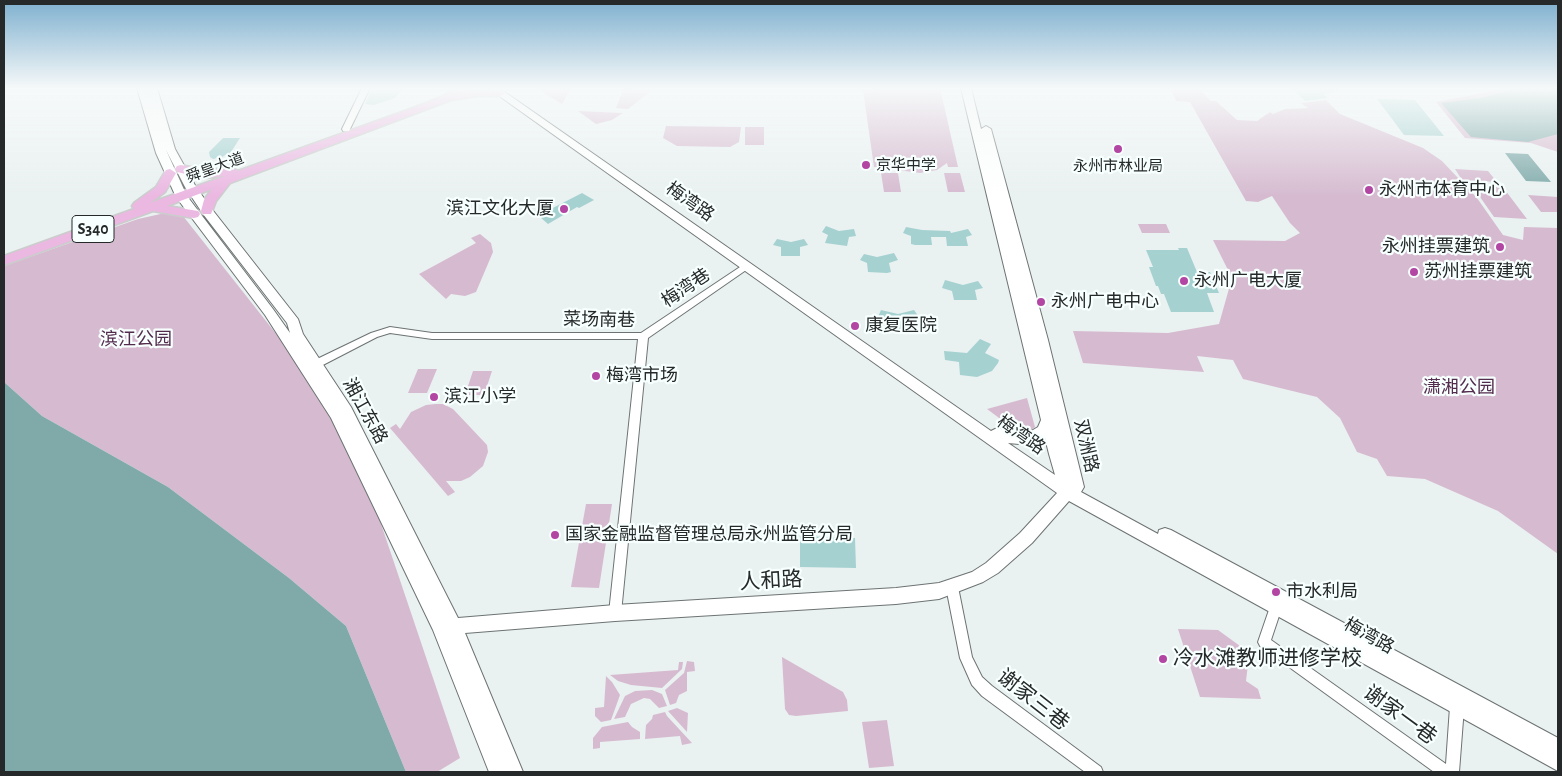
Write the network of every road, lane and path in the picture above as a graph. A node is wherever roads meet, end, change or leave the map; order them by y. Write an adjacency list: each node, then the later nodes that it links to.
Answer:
1 (152, 124): 11 (main road, 湘江东路)
2 (163, 124): 11 (main road, 湘江东路)
3 (349, 124): 10 (street)
4 (361, 124): 10 (main road, 舜皇大道 / S340)
5 (366, 124): 12 (main road, 舜皇大道 / S340)
6 (548, 124): 18 (main road, 梅湾路)
7 (550, 124): 23 (main road, 梅湾路)
8 (976, 124): 21 (main road, 双洲路)
9 (984, 124): 21 (main road, 双洲路)
10 (346, 130): 12 (main road, 舜皇大道 / S340)
11 (176, 171): 12 (main road); 13 (main road, 湘江东路); 14 (main road)
12 (229, 177): 13 (main road, 舜皇大道 / S340); 15 (main road)
13 (187, 192): 14 (main road, 舜皇大道 / S340); 15 (main road, 湘江东路)
14 (140, 209): 15 (main road); 16 (main road, 舜皇大道 / S340); 17 (main road, 舜皇大道 / S340)
15 (205, 218): 20 (main road, 湘江东路); 28 (main road, 湘江东路)
16 (4, 257)
17 (4, 261)
18 (746, 266): 19 (street, 梅湾巷); 24 (main road, 梅湾路)
19 (643, 336): 20 (street, 菜场南巷); 27 (street, 菜场南巷)
20 (316, 364): 28 (main road, 湘江东路)
21 (1047, 389): 22 (main road, 双洲路); 24 (main road, 双洲路)
22 (1048, 419): 23 (main road); 24 (main road, 双洲路)
23 (996, 434): 24 (main road, 梅湾路)
24 (1069, 486): 25 (main road, 人和路); 26 (main road, 梅湾路); 30 (main road, 梅湾路)
25 (952, 587): 27 (main road, 人和路); 34 (street, 谢家三巷)
26 (1276, 608): 29 (main road, 梅湾路); 35 (street, 谢家一巷)
27 (615, 613): 28 (main road, 人和路)
28 (446, 627): 32 (main road, 湘江东路); 33 (main road, 湘江东路)
29 (1458, 707): 31 (main road, 梅湾路); 36 (street)
30 (1558, 748)
31 (1558, 762)
32 (498, 772)
33 (514, 772)
34 (1096, 772)
35 (1445, 772)
36 (1452, 772)

